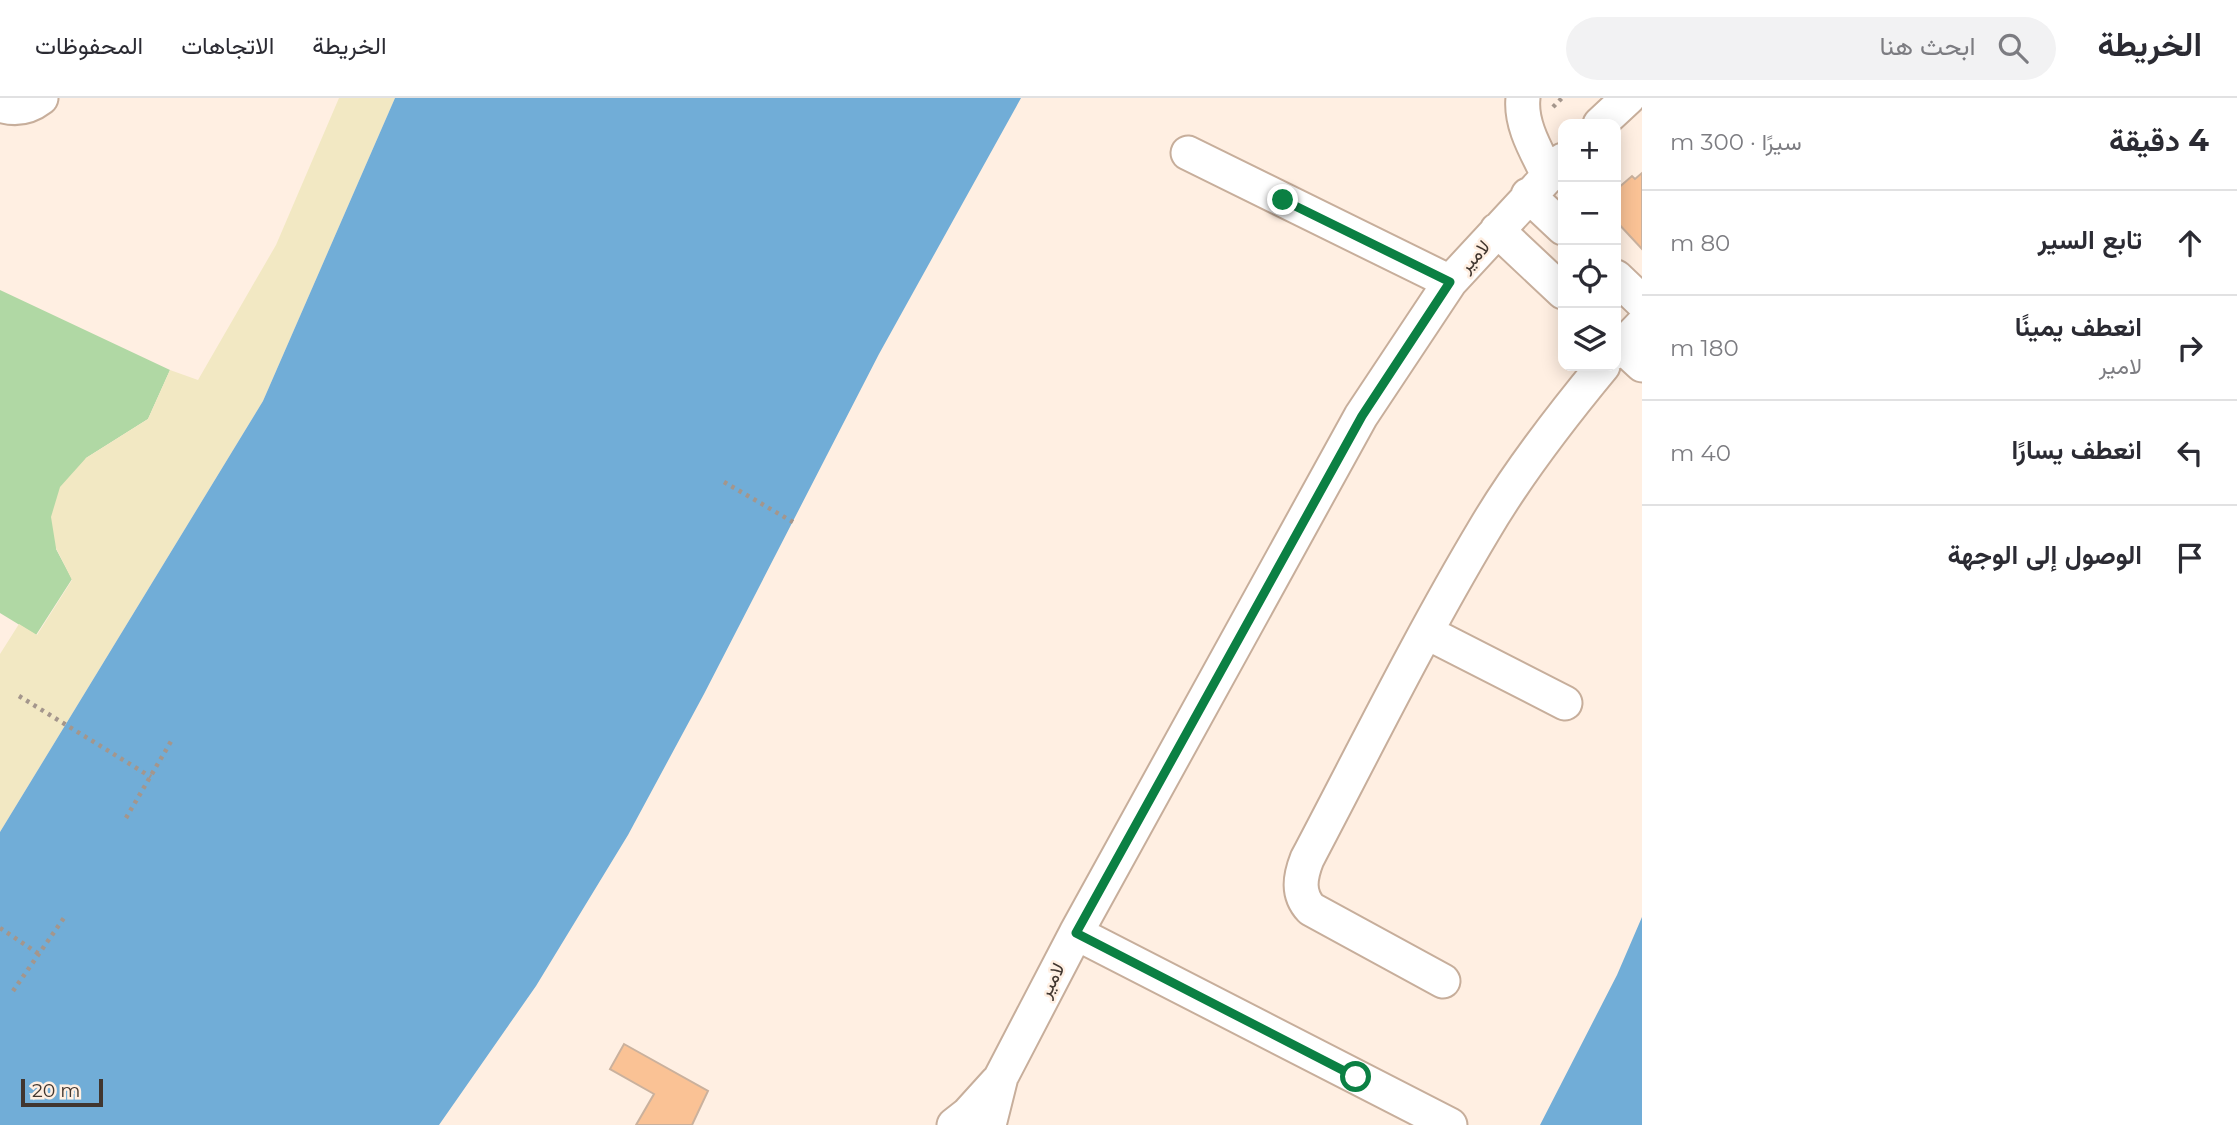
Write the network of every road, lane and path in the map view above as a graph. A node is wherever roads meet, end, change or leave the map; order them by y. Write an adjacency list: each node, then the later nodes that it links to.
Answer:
1 (41, 98): 4 (street)
2 (1523, 98): 7 (street)
3 (1628, 98): 5 (street)
4 (0, 105)
5 (1605, 119)
6 (1188, 153): 10 (street)
7 (1547, 177): 8 (street); 9 (street, لامير)
8 (1558, 212)
9 (1497, 230): 10 (street, لامير); 12 (street)
10 (1450, 282): 25 (street, لامير)
11 (1621, 282): 13 (street)
12 (1558, 287)
13 (1642, 302)
14 (1623, 349): 17 (street)
15 (724, 482): 16 (path)
16 (793, 522)
17 (1426, 632): 19 (street); 27 (street)
18 (19, 696): 21 (path)
19 (1565, 703)
20 (173, 738): 22 (path)
21 (150, 778)
22 (125, 818)
23 (66, 915): 28 (path)
24 (0, 928): 26 (path)
25 (1076, 933): 29 (street, لامير); 32 (street)
26 (39, 954)
27 (1444, 981)
28 (13, 991)
29 (1001, 1077): 30 (street, لامير); 31 (street, لامير)
30 (954, 1125)
31 (989, 1125)
32 (1450, 1125)

